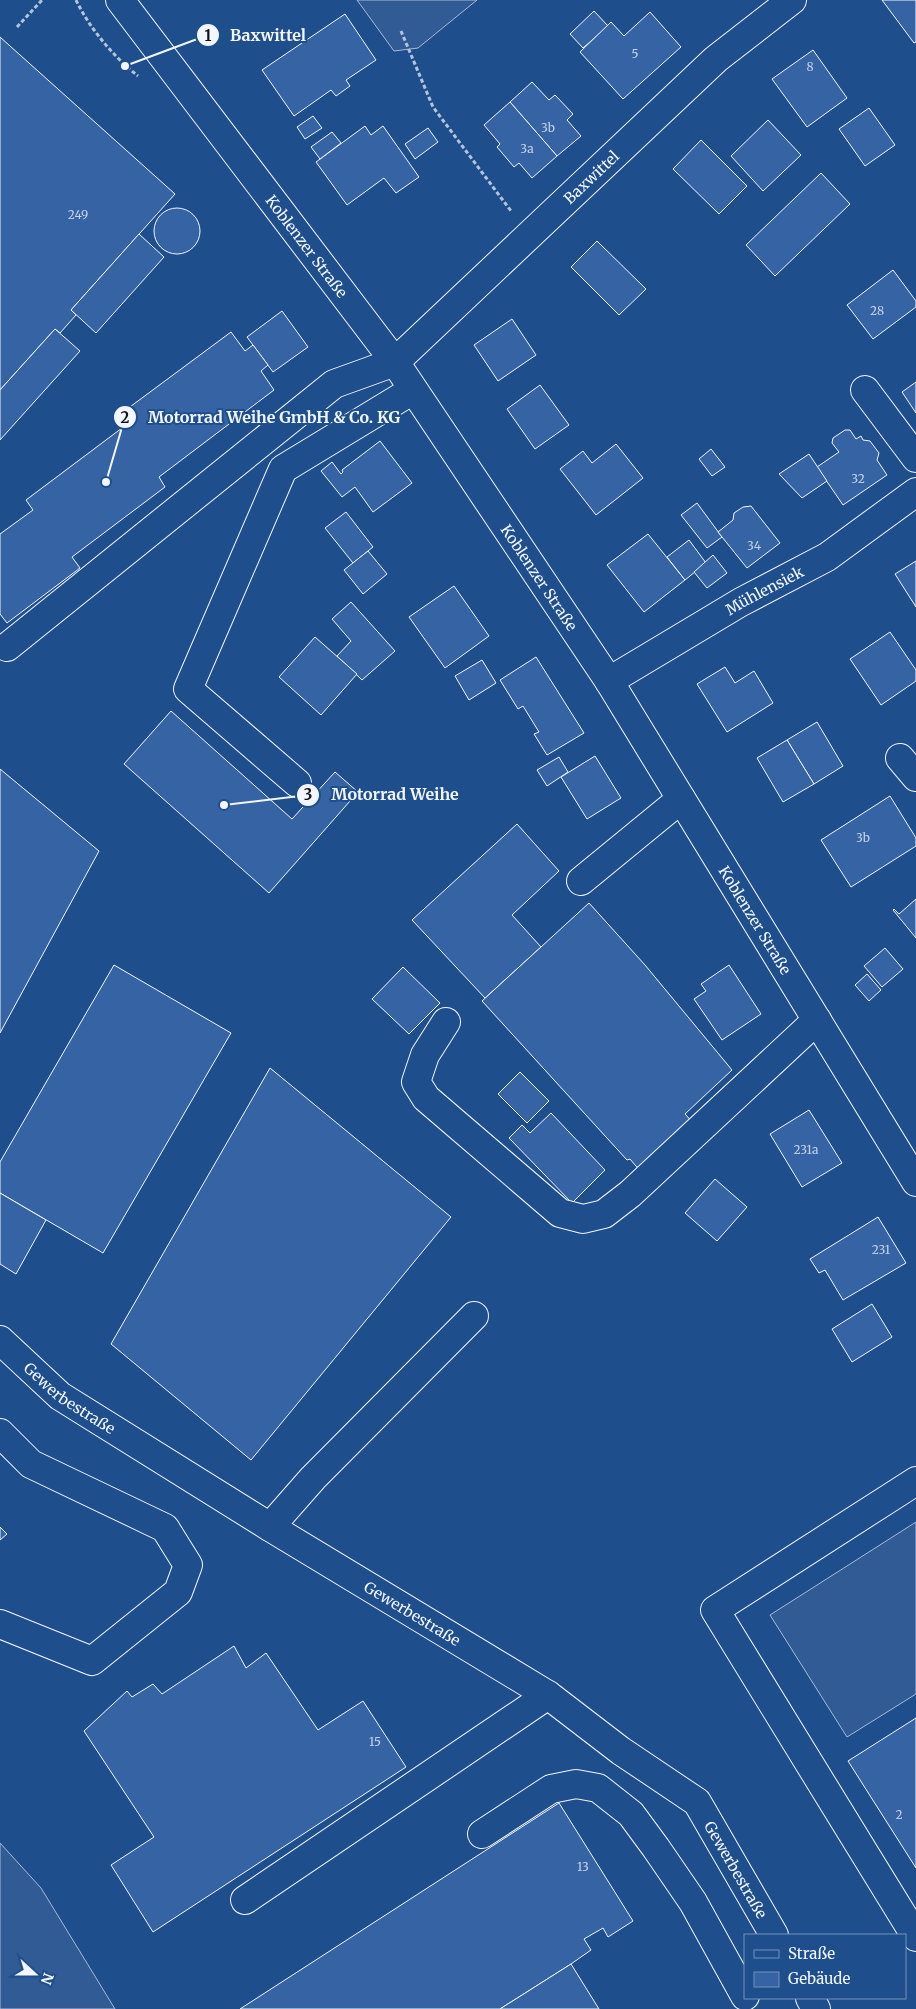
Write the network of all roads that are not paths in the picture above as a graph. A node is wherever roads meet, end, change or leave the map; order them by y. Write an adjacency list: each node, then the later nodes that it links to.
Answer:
1 (120, 0): 3 (street, Koblenzer Straße)
2 (792, 0): 3 (street, Baxwittel)
3 (395, 362): 4 (street, Koblenzer Straße); 8 (street)
4 (413, 390): 9 (street, Koblenzer Straße); 10 (street)
5 (864, 390): 6 (street)
6 (916, 458)
7 (916, 492): 9 (street, Mühlensiek)
8 (7, 647)
9 (609, 681): 11 (street, Koblenzer Straße)
10 (297, 783)
11 (681, 799): 12 (street); 13 (street, Koblenzer Straße)
12 (581, 881)
13 (817, 1020): 14 (street); 15 (street, Koblenzer Straße)
14 (446, 1022)
15 (916, 1182)
16 (474, 1316): 20 (street)
17 (0, 1340): 20 (street, Gewerbestraße)
18 (0, 1433): 21 (street)
19 (916, 1481): 26 (street)
20 (270, 1528): 22 (street, Gewerbestraße)
21 (0, 1624)
22 (548, 1695): 24 (street); 25 (street, Gewerbestraße)
23 (482, 1834): 27 (street)
24 (245, 1900)
25 (773, 1934)
26 (916, 1937)
27 (744, 1991)

